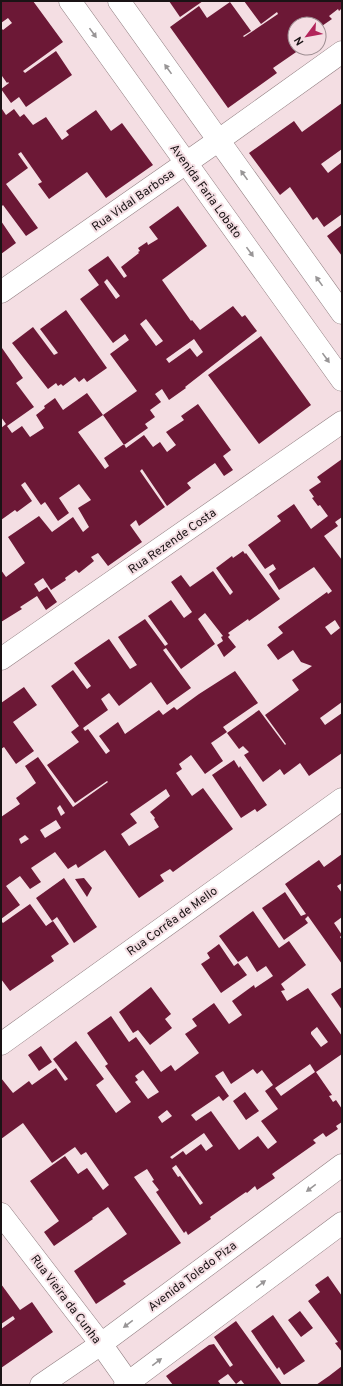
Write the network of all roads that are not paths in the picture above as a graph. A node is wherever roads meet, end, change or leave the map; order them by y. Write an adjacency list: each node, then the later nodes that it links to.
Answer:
1 (70, 1): 5 (street, Avenida Faria Lobato, one-way to 5)
2 (120, 1): 4 (street, one-way to 2)
3 (342, 52): 4 (street, Rua Vidal Barbosa)
4 (219, 140): 5 (street, Rua Vidal Barbosa); 7 (street, one-way to 4)
5 (186, 163): 6 (street, Rua Vidal Barbosa); 8 (street, Avenida Faria Lobato, one-way to 8)
6 (1, 292)
7 (342, 313)
8 (342, 380)
9 (342, 422): 10 (street, Rua Rezende Costa)
10 (1, 659)
11 (342, 799): 12 (street, Rua Corrêa de Mello)
12 (1, 1044)
13 (342, 1165): 16 (street, Avenida Toledo Piza, one-way to 16)
14 (1, 1214): 16 (street, Rua Vieira da Cunha)
15 (342, 1223): 17 (street, one-way to 15)
16 (101, 1344): 17 (street, Rua Vieira da Cunha); 18 (street, Avenida Toledo Piza)
17 (128, 1384)
18 (41, 1385)

